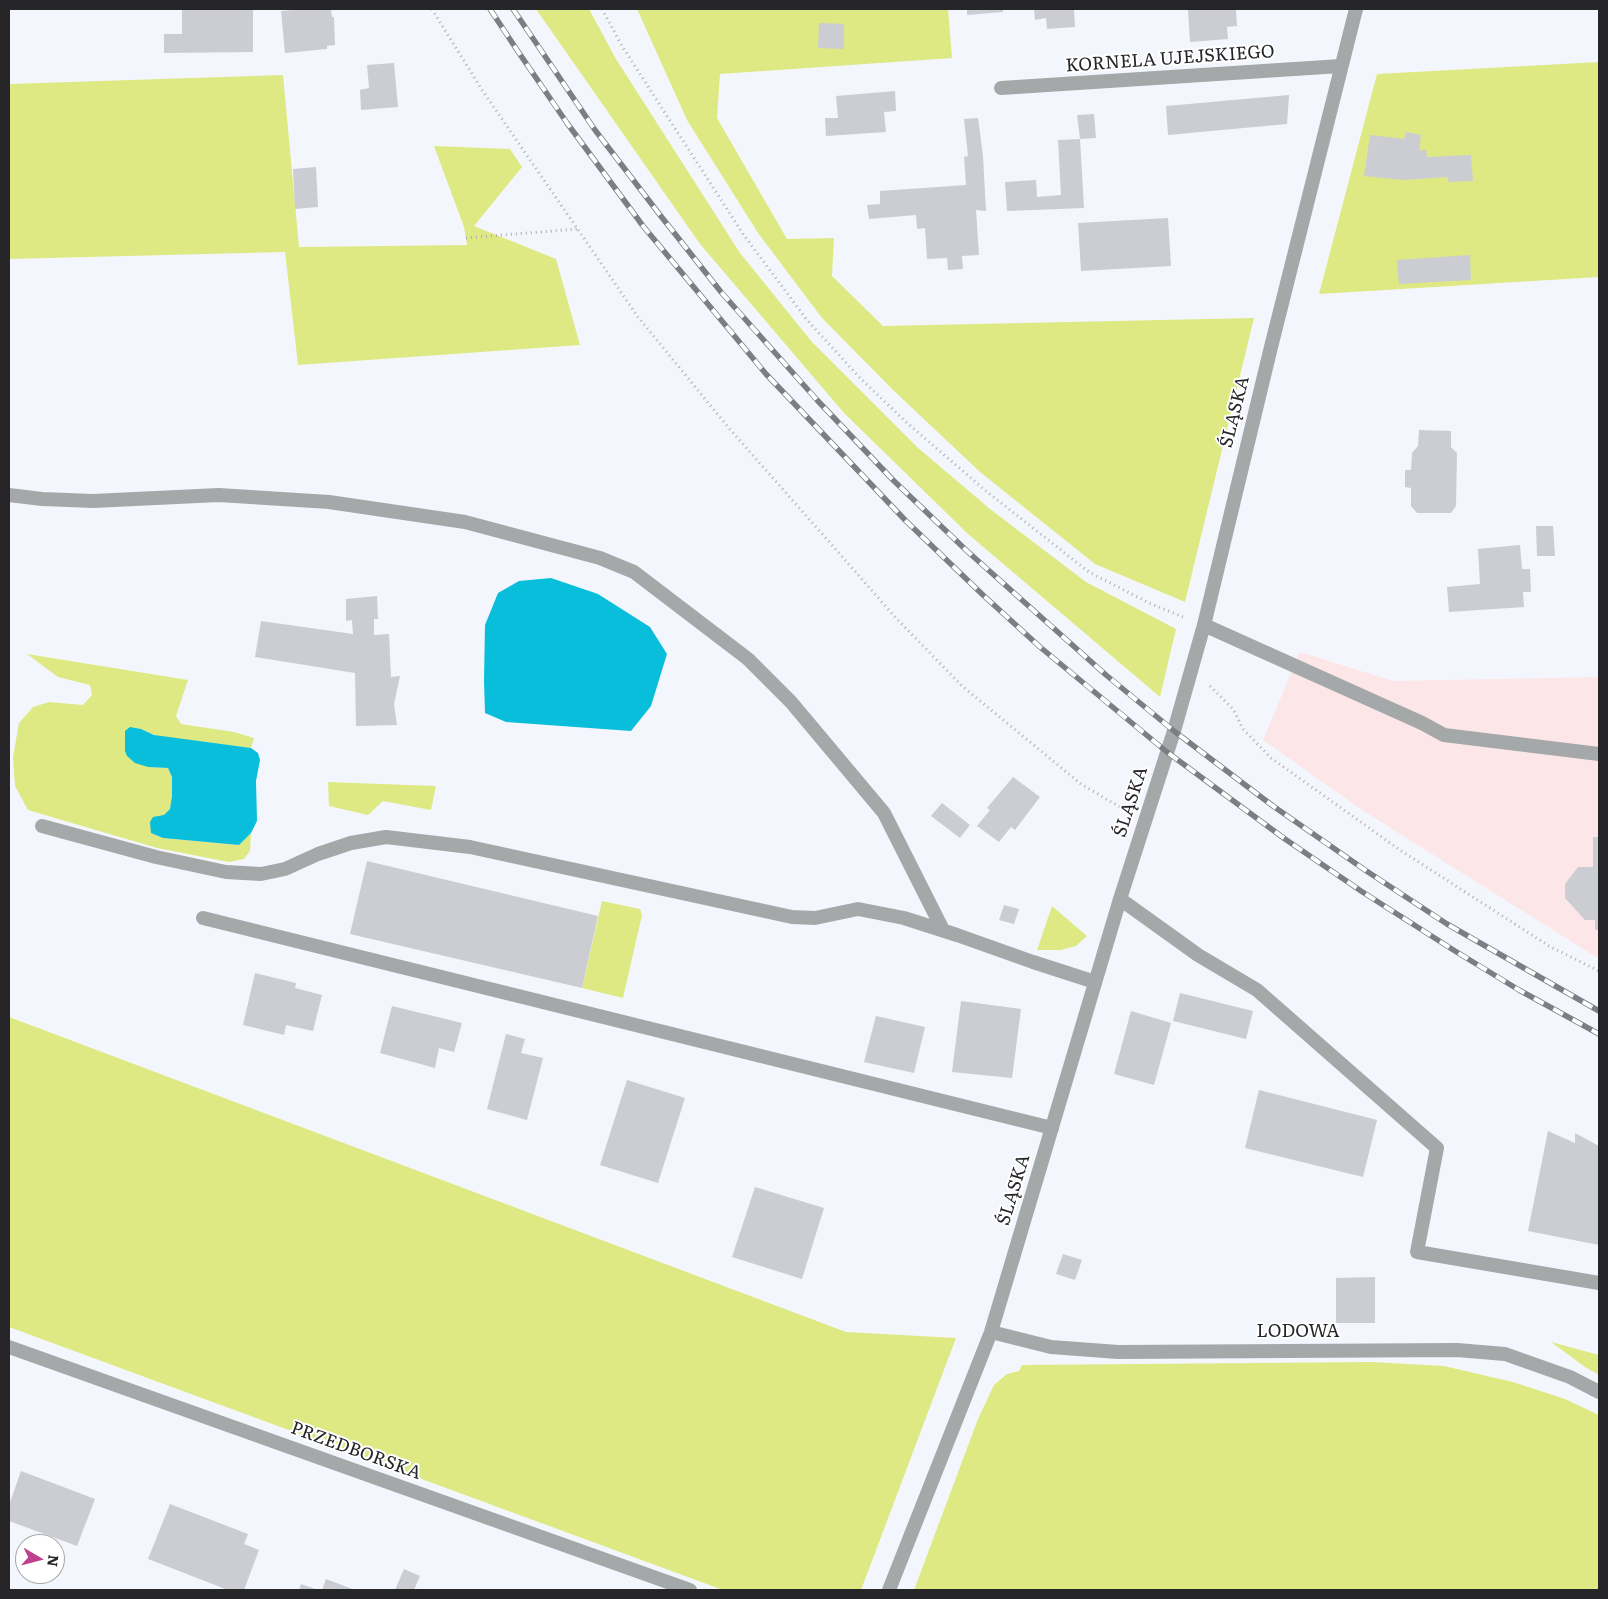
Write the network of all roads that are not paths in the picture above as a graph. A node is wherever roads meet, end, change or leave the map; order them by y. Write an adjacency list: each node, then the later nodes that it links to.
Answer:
1 (1356, 9): 2 (street, ŚLĄSKA)
2 (1342, 66): 3 (street, KORNELA UJEJSKIEGO); 5 (street, ŚLĄSKA)
3 (1001, 88)
4 (9, 495): 10 (street)
5 (1204, 626): 6 (street); 8 (street, ŚLĄSKA)
6 (1599, 754)
7 (42, 826): 10 (street)
8 (1120, 899): 11 (street, ŚLĄSKA); 13 (street)
9 (203, 918): 12 (street)
10 (943, 930): 11 (street)
11 (1095, 982): 12 (street, ŚLĄSKA)
12 (1052, 1128): 14 (street, ŚLĄSKA)
13 (1599, 1283)
14 (991, 1332): 16 (street, LODOWA); 18 (street, ŚLĄSKA)
15 (9, 1347): 17 (street, PRZEDBORSKA)
16 (1599, 1392)
17 (690, 1590)
18 (889, 1590)

